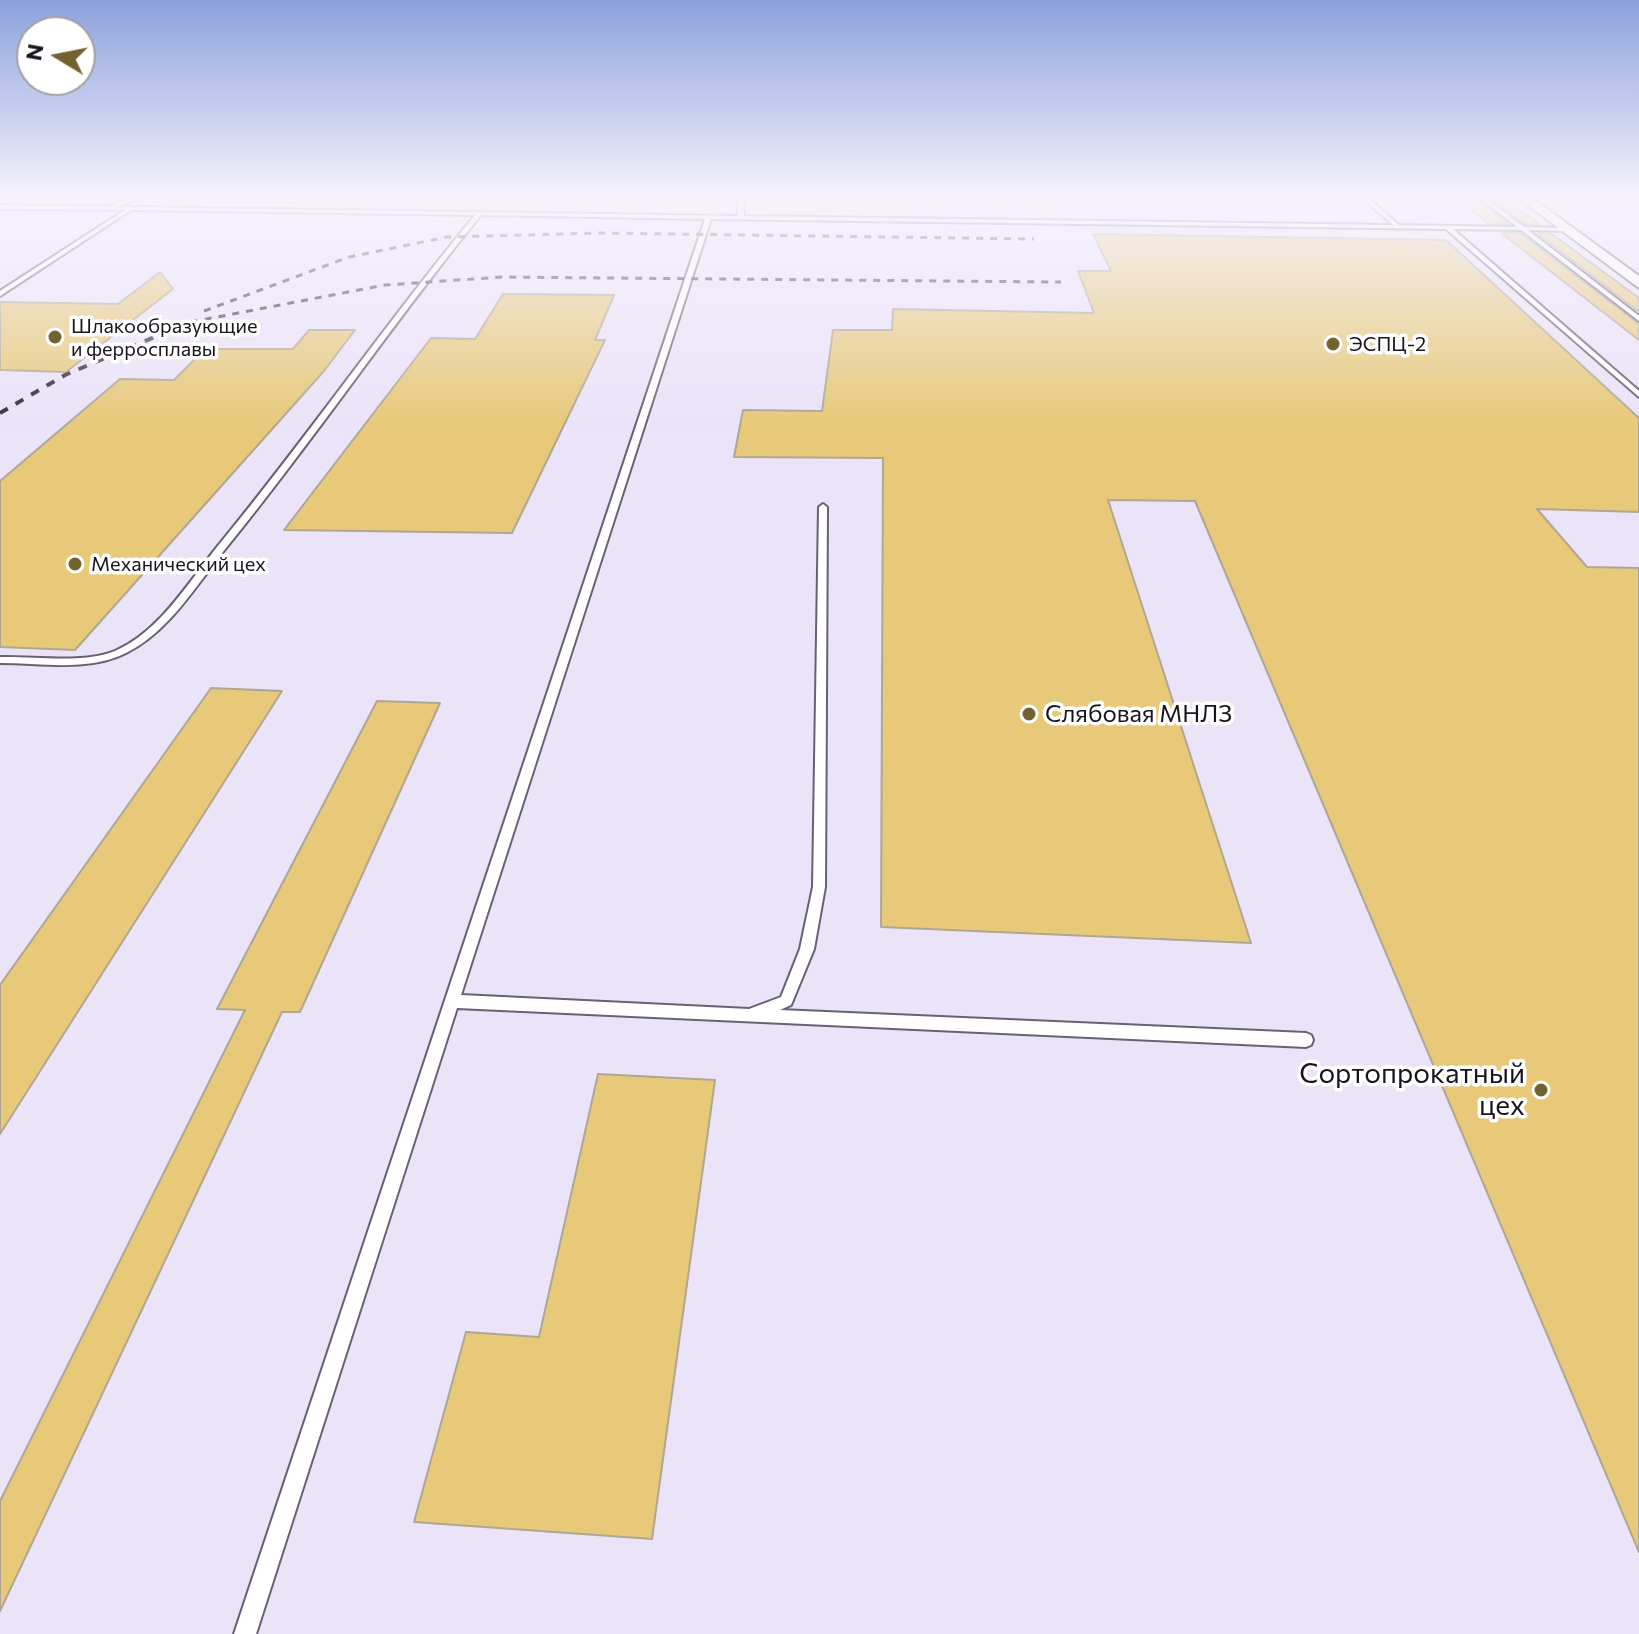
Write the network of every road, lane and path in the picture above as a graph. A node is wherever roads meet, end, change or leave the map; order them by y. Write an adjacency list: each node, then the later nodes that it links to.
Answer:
1 (30, 274): 6 (lane)
2 (428, 274): 10 (lane)
3 (690, 274): 11 (lane)
4 (1501, 274): 8 (lane)
5 (1581, 274): 7 (lane)
6 (0, 294)
7 (1639, 319)
8 (1639, 395)
9 (823, 507): 12 (lane)
10 (0, 660)
11 (452, 1001): 12 (lane); 14 (lane)
12 (749, 1015): 13 (lane)
13 (1306, 1040)
14 (245, 1634)

